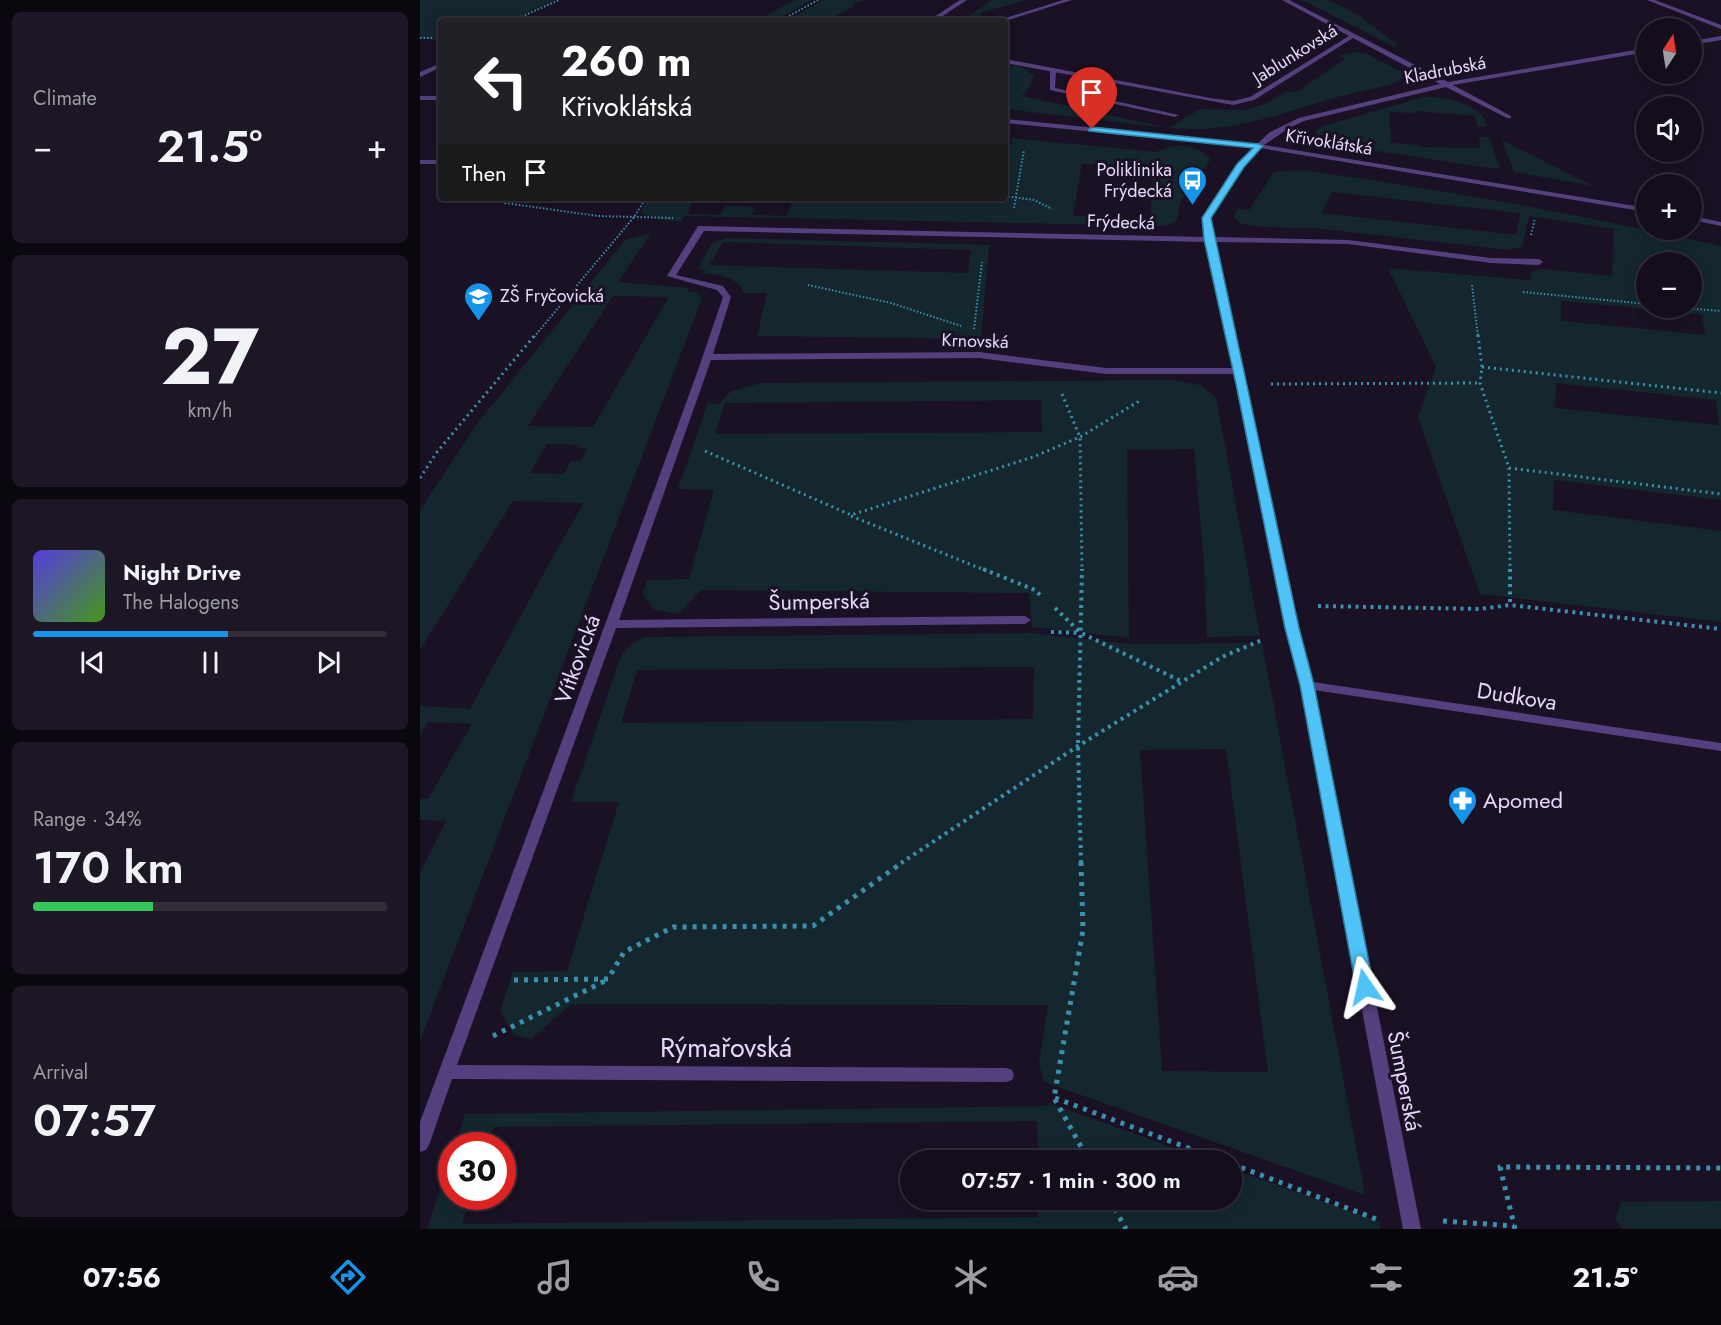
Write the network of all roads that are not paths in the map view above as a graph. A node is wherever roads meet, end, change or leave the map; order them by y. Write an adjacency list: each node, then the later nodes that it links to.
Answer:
1 (964, 0): 5 (street)
2 (1069, 0): 6 (street)
3 (1285, 0): 8 (street)
4 (1650, 0): 7 (street)
5 (936, 18)
6 (1008, 18)
7 (1721, 27)
8 (1354, 35): 14 (street, Jablunkovská); 16 (street)
9 (1721, 38): 10 (street)
10 (1702, 41)
11 (1636, 52): 16 (street, Kladrubská)
12 (1008, 62): 14 (street, Jablunkovská)
13 (438, 66): 15 (street)
14 (1053, 70): 19 (street)
15 (420, 75)
16 (1446, 84): 20 (street); 22 (street, Kladrubská)
17 (420, 98): 18 (street)
18 (438, 98)
19 (1175, 115)
20 (1509, 117)
21 (1008, 121): 22 (street, Křivoklátská)
22 (1259, 146): 25 (street, Křivoklátská); 29 (street, Šumperská)
23 (420, 162): 24 (street)
24 (438, 162)
25 (1636, 208)
26 (1702, 220): 27 (street)
27 (1721, 224)
28 (701, 228): 29 (street, Frýdecká); 31 (street, Vítkovická)
29 (1209, 239): 30 (street, Frýdecká); 32 (street, Šumperská)
30 (1539, 262)
31 (709, 357): 32 (street, Krnovská); 34 (street, Vítkovická)
32 (1240, 378): 35 (street, Šumperská)
33 (1026, 620): 34 (street, Šumperská)
34 (612, 624): 37 (street, Vítkovická)
35 (1307, 685): 36 (street, Dudkova); 40 (street, Šumperská)
36 (1721, 747)
37 (449, 1064): 38 (street, Rýmařovská); 39 (street, Vítkovická)
38 (1006, 1075)
39 (420, 1145)
40 (1411, 1224)

